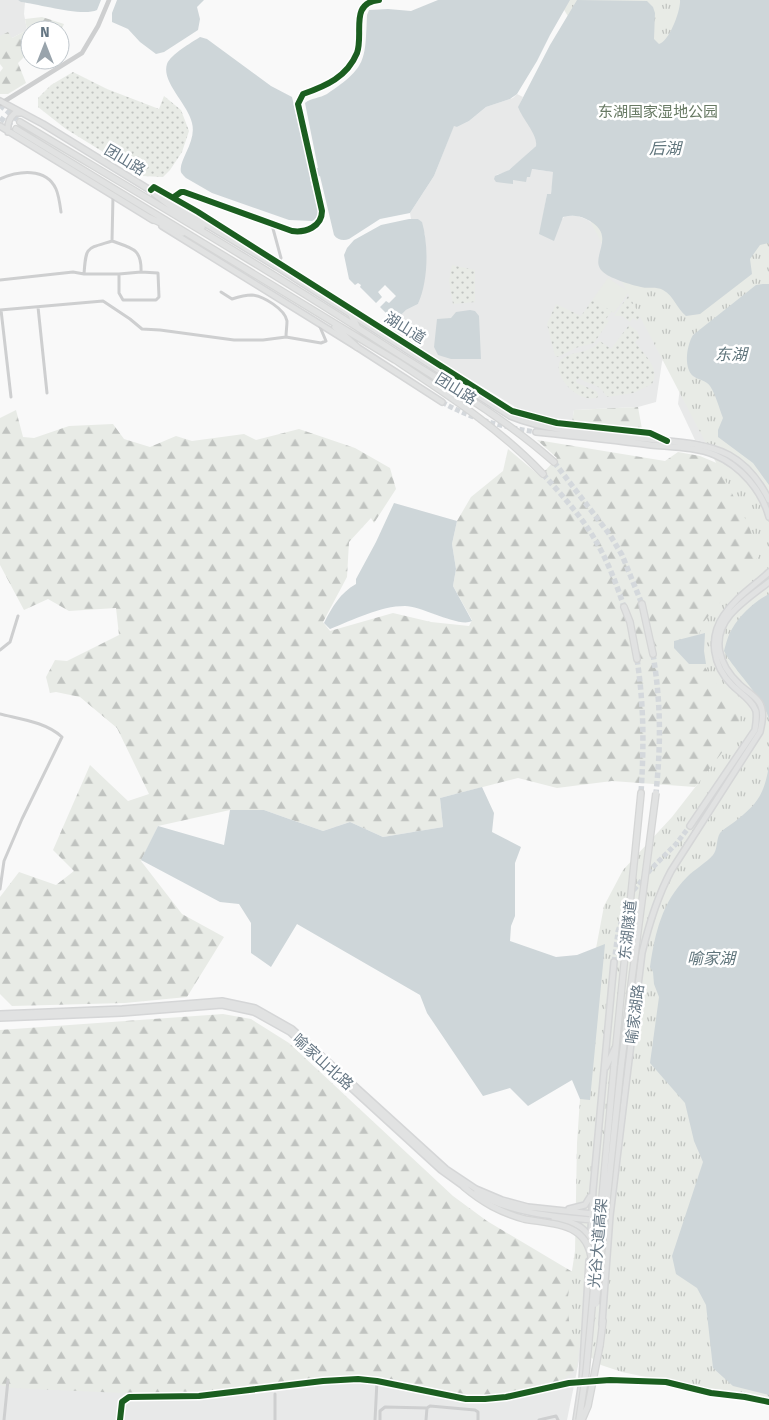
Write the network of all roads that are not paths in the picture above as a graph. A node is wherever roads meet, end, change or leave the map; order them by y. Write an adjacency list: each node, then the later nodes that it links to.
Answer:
1 (109, 0): 2 (street)
2 (1, 102): 3 (main road, 团山路)
3 (23, 113): 7 (main road); 9 (main road, 团山路)
4 (20, 122): 14 (highway, 团山路)
5 (0, 126): 7 (main road, 团山路)
6 (16, 128): 16 (highway, 团山路)
7 (8, 133): 10 (main road, 团山路)
8 (0, 179): 11 (street)
9 (153, 192): 14 (highway); 17 (main road, 团山路)
10 (112, 195): 12 (main road, 团山路); 15 (street)
11 (60, 212)
12 (150, 218): 16 (highway); 28 (main road, 团山路)
13 (272, 225): 17 (street)
14 (214, 238): 27 (highway, 团山路)
15 (112, 241): 18 (street); 19 (street)
16 (207, 245): 26 (highway, 团山路)
17 (278, 265): 25 (main road, 团山路); 35 (street, 湖山道)
18 (141, 272): 20 (street); 20 (street)
19 (84, 274): 20 (street); 21 (street)
20 (119, 274)
21 (0, 280)
22 (221, 292): 29 (street)
23 (38, 307): 24 (street); 29 (street); 31 (street)
24 (0, 310): 32 (street)
25 (351, 314): 27 (highway)
26 (324, 318): 30 (highway); 37 (highway, 团山路)
27 (354, 320): 35 (main road, 团山路); 36 (highway, 团山路)
28 (321, 326): 29 (street); 30 (main road, 团山路)
29 (286, 337)
30 (357, 347): 33 (main road, 团山路)
31 (47, 393)
32 (11, 397)
33 (442, 402)
34 (536, 432): 39 (main road)
35 (667, 441): 38 (main road, 团山路)
36 (554, 462)
37 (543, 474)
38 (769, 500)
39 (769, 517)
40 (768, 573): 52 (main road)
41 (769, 582): 59 (main road, 喻家湖路)
42 (642, 604): 46 (highway)
43 (624, 607): 47 (highway)
44 (18, 616): 45 (street)
45 (0, 650)
46 (653, 654)
47 (637, 659)
48 (0, 709): 49 (street)
49 (2, 714): 53 (street)
50 (641, 793): 57 (highway, 东湖隧道)
51 (656, 794): 56 (highway, 东湖隧道, bridge)
52 (690, 826)
53 (0, 889)
54 (614, 962): 60 (main road, 喻家湖路)
55 (0, 1016): 61 (main road, 喻家山北路); 63 (main road, 喻家山北路)
56 (625, 1034): 58 (highway, 东湖隧道); 59 (main road)
57 (616, 1045): 58 (highway, 东湖隧道); 60 (main road)
58 (618, 1066): 67 (highway, 光谷大道高架, bridge); 85 (highway, 光谷大道高架, bridge)
59 (629, 1068): 65 (main road, 喻家湖路)
60 (604, 1072): 62 (main road, 喻家湖路)
61 (464, 1187): 63 (main road, 喻家山北路); 67 (highway, bridge)
62 (593, 1190): 63 (main road); 64 (main road, 喻家湖路)
63 (539, 1212): 64 (main road, 喻家山北路); 66 (main road)
64 (591, 1217): 65 (main road, 喻家山北路); 66 (main road, 喻家湖路)
65 (610, 1218): 68 (main road, 喻家湖路)
66 (590, 1244): 71 (main road, 喻家湖路)
67 (593, 1292): 85 (highway, 光谷大道高架, bridge)
68 (603, 1321): 72 (main road, 喻家湖路); 85 (highway, bridge)
69 (8, 1380): 76 (street)
70 (377, 1381): 71 (street); 77 (street); 79 (street)
71 (582, 1381): 72 (street); 85 (main road, 喻家湖路)
72 (596, 1381): 74 (street); 85 (main road, 喻家湖路)
73 (275, 1394): 78 (street)
74 (769, 1402)
75 (427, 1408): 80 (street); 81 (street); 82 (street)
76 (4, 1420)
77 (120, 1420)
78 (275, 1420)
79 (375, 1420)
80 (380, 1420)
81 (426, 1420)
82 (478, 1420)
83 (539, 1420): 84 (street)
84 (558, 1420)
85 (581, 1420)

